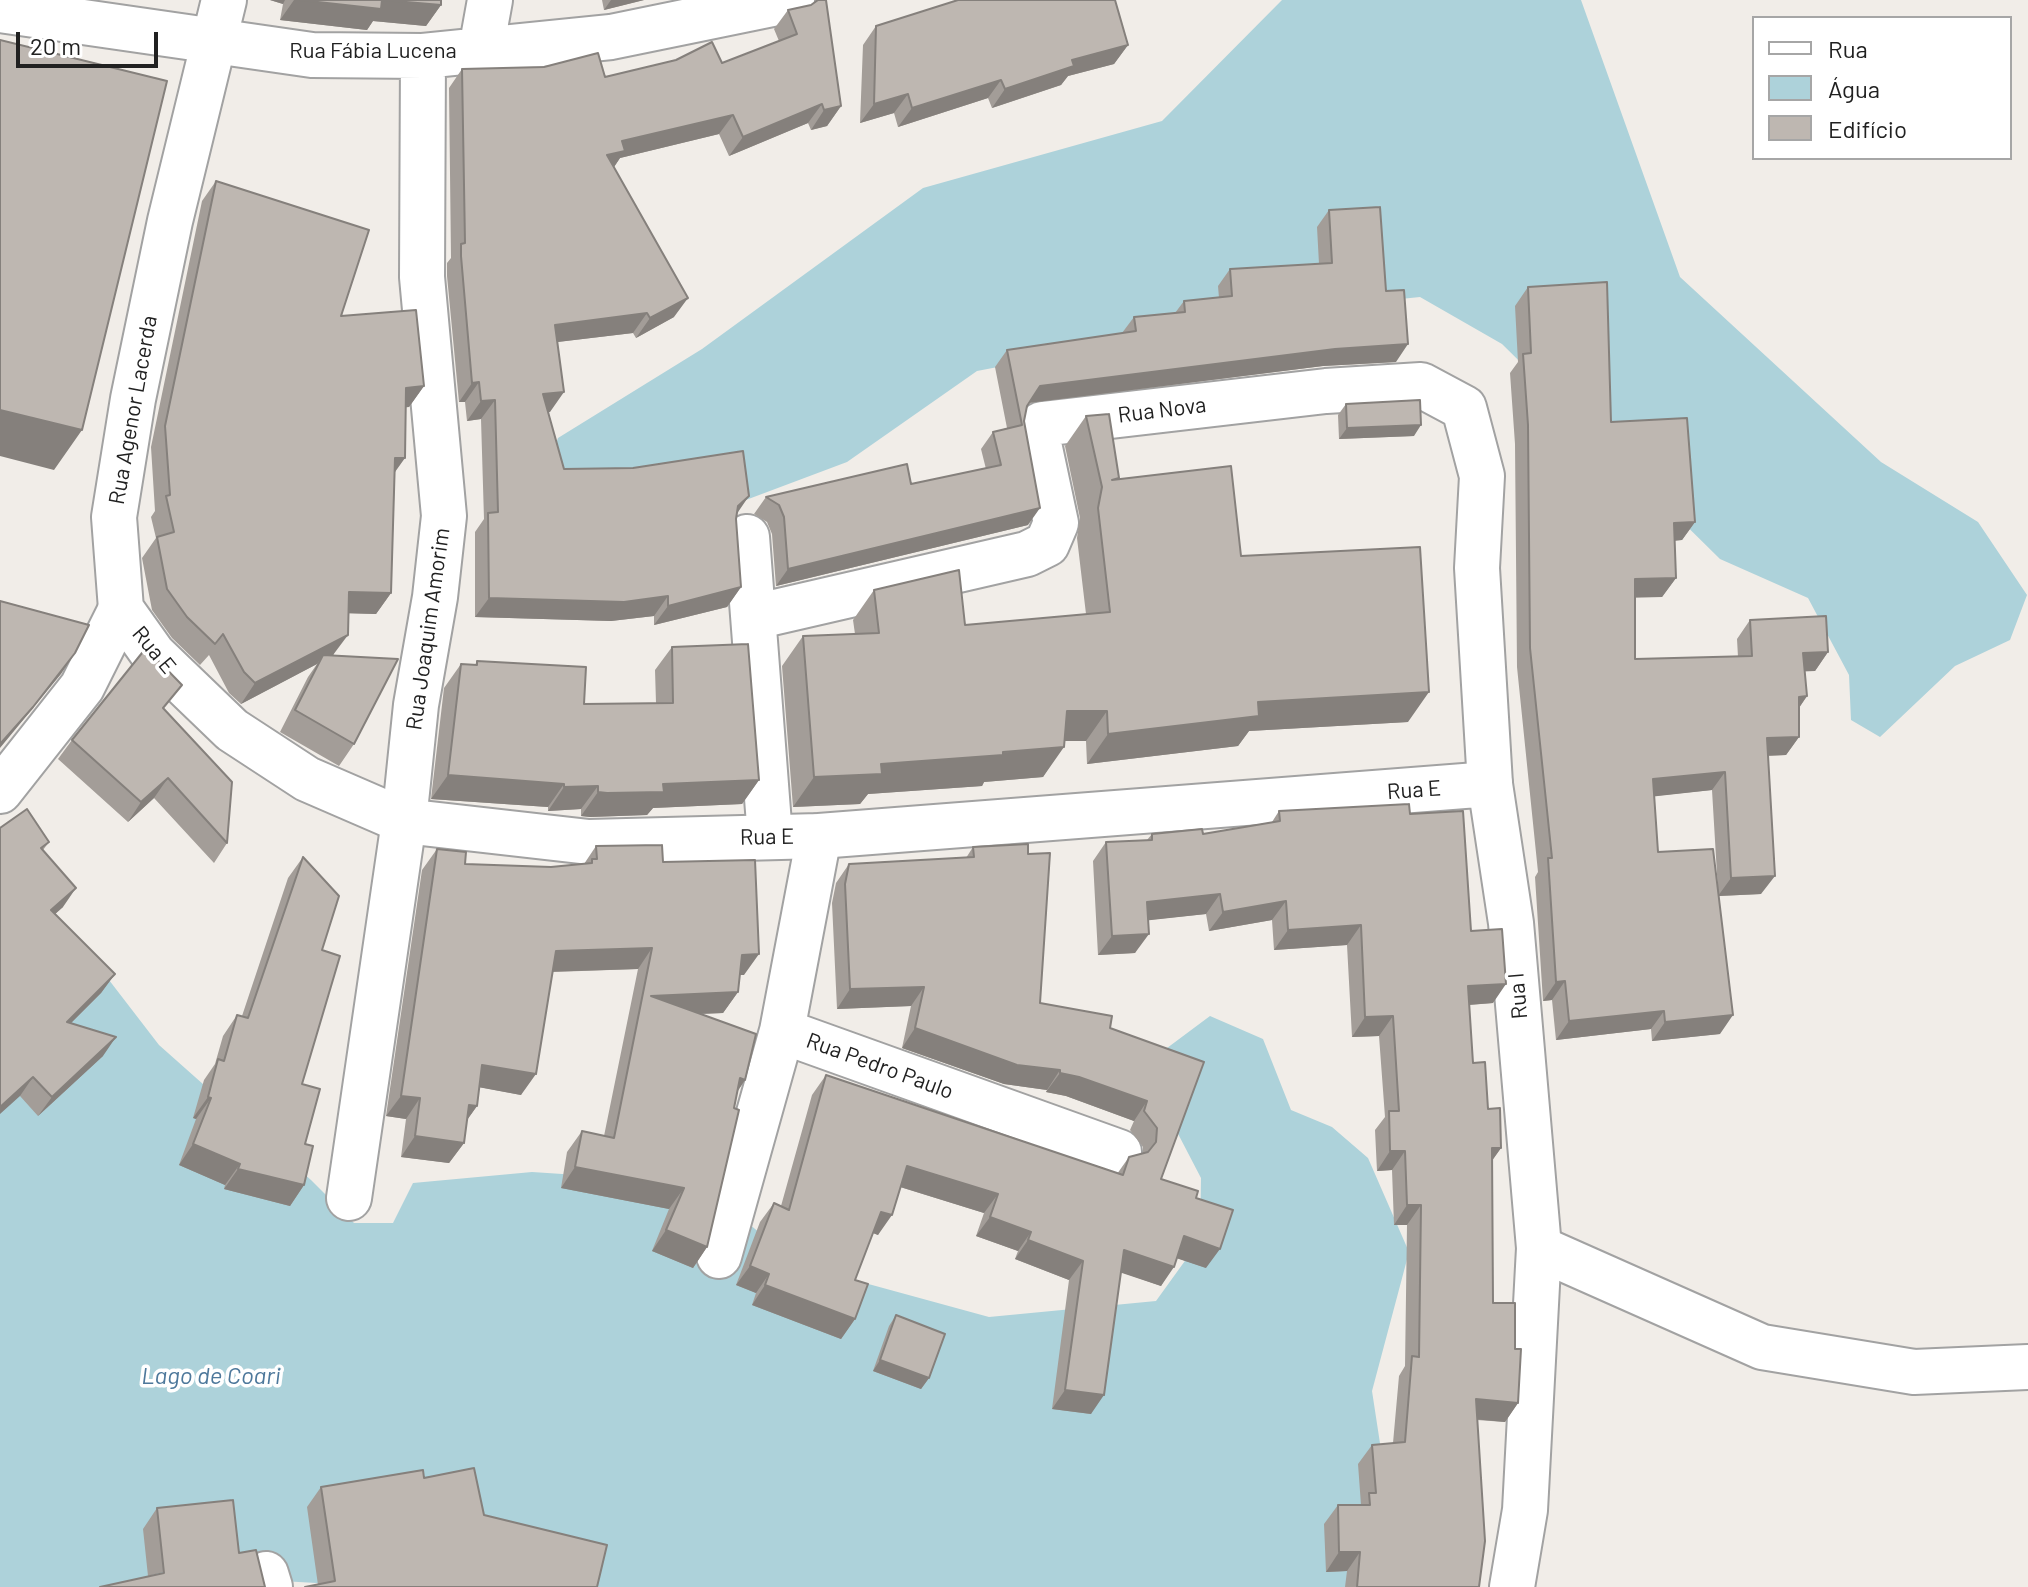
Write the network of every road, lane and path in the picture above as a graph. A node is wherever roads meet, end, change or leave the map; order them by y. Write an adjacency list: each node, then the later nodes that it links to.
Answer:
1 (224, 0): 5 (street, Rua Agenor Lacerda)
2 (490, 0): 6 (street)
3 (792, 0): 6 (street, Rua Fábia Lucena)
4 (0, 10): 5 (street, Rua Fábia Lucena)
5 (214, 44): 7 (street, Rua Fábia Lucena); 10 (street, Rua Agenor Lacerda)
6 (481, 50): 7 (street, Rua Fábia Lucena)
7 (423, 56): 14 (street, Rua Joaquim Amorim)
8 (1464, 408): 11 (street, Rua Nova); 12 (street, Rua I)
9 (747, 537): 11 (street)
10 (121, 609): 13 (street); 14 (street, Rua E)
11 (754, 617): 16 (street)
12 (1490, 784): 15 (street, Rua E); 20 (street, Rua I)
13 (0, 791)
14 (404, 821): 16 (street, Rua E); 19 (street, Rua Joaquim Amorim)
15 (819, 836): 16 (street, Rua E); 17 (street, Rua Pedro Paulo)
16 (770, 837)
17 (782, 1031): 18 (street, Rua Pedro Paulo); 21 (street)
18 (1119, 1152)
19 (349, 1198)
20 (1539, 1248): 22 (street); 23 (street, Rua I)
21 (719, 1256)
22 (2028, 1367)
23 (1512, 1587)

